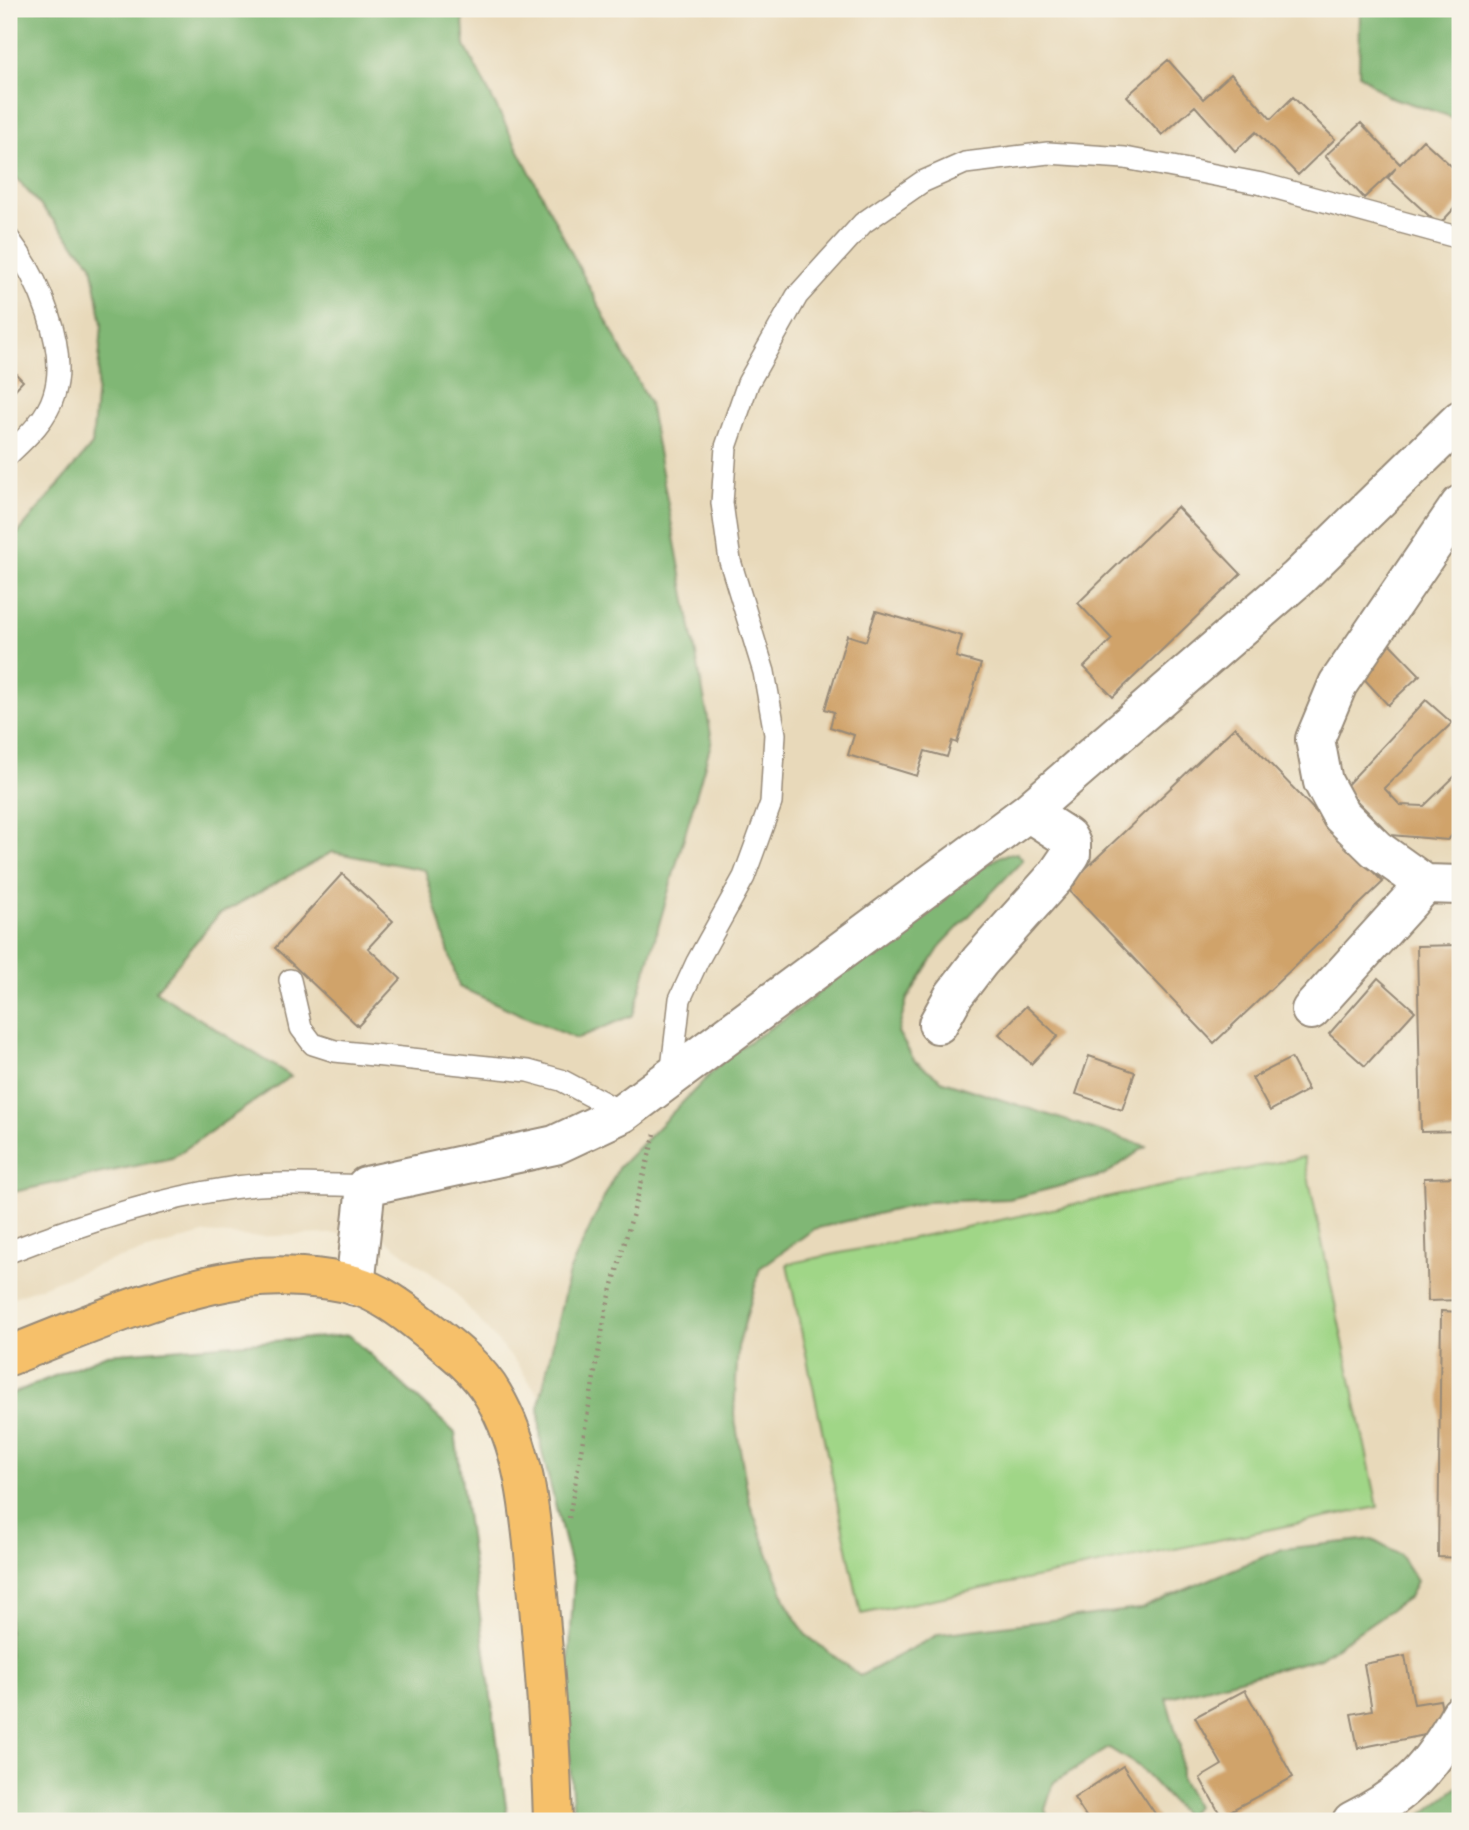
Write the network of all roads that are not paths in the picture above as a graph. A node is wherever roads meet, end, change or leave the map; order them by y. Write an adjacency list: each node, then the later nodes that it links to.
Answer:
1 (1460, 238): 11 (lane)
2 (9, 240): 4 (lane)
3 (1460, 420): 6 (street)
4 (9, 454)
5 (1460, 505): 7 (street)
6 (1028, 812): 10 (street); 11 (street)
7 (1443, 885): 9 (street)
8 (290, 980): 12 (lane)
9 (1311, 1010)
10 (938, 1024)
11 (670, 1079): 12 (street)
12 (623, 1113): 13 (street)
13 (366, 1186): 14 (lane); 15 (street)
14 (9, 1252)
15 (355, 1286): 16 (main road); 18 (main road)
16 (9, 1356)
17 (1460, 1715): 19 (street)
18 (553, 1821)
19 (1352, 1821)

